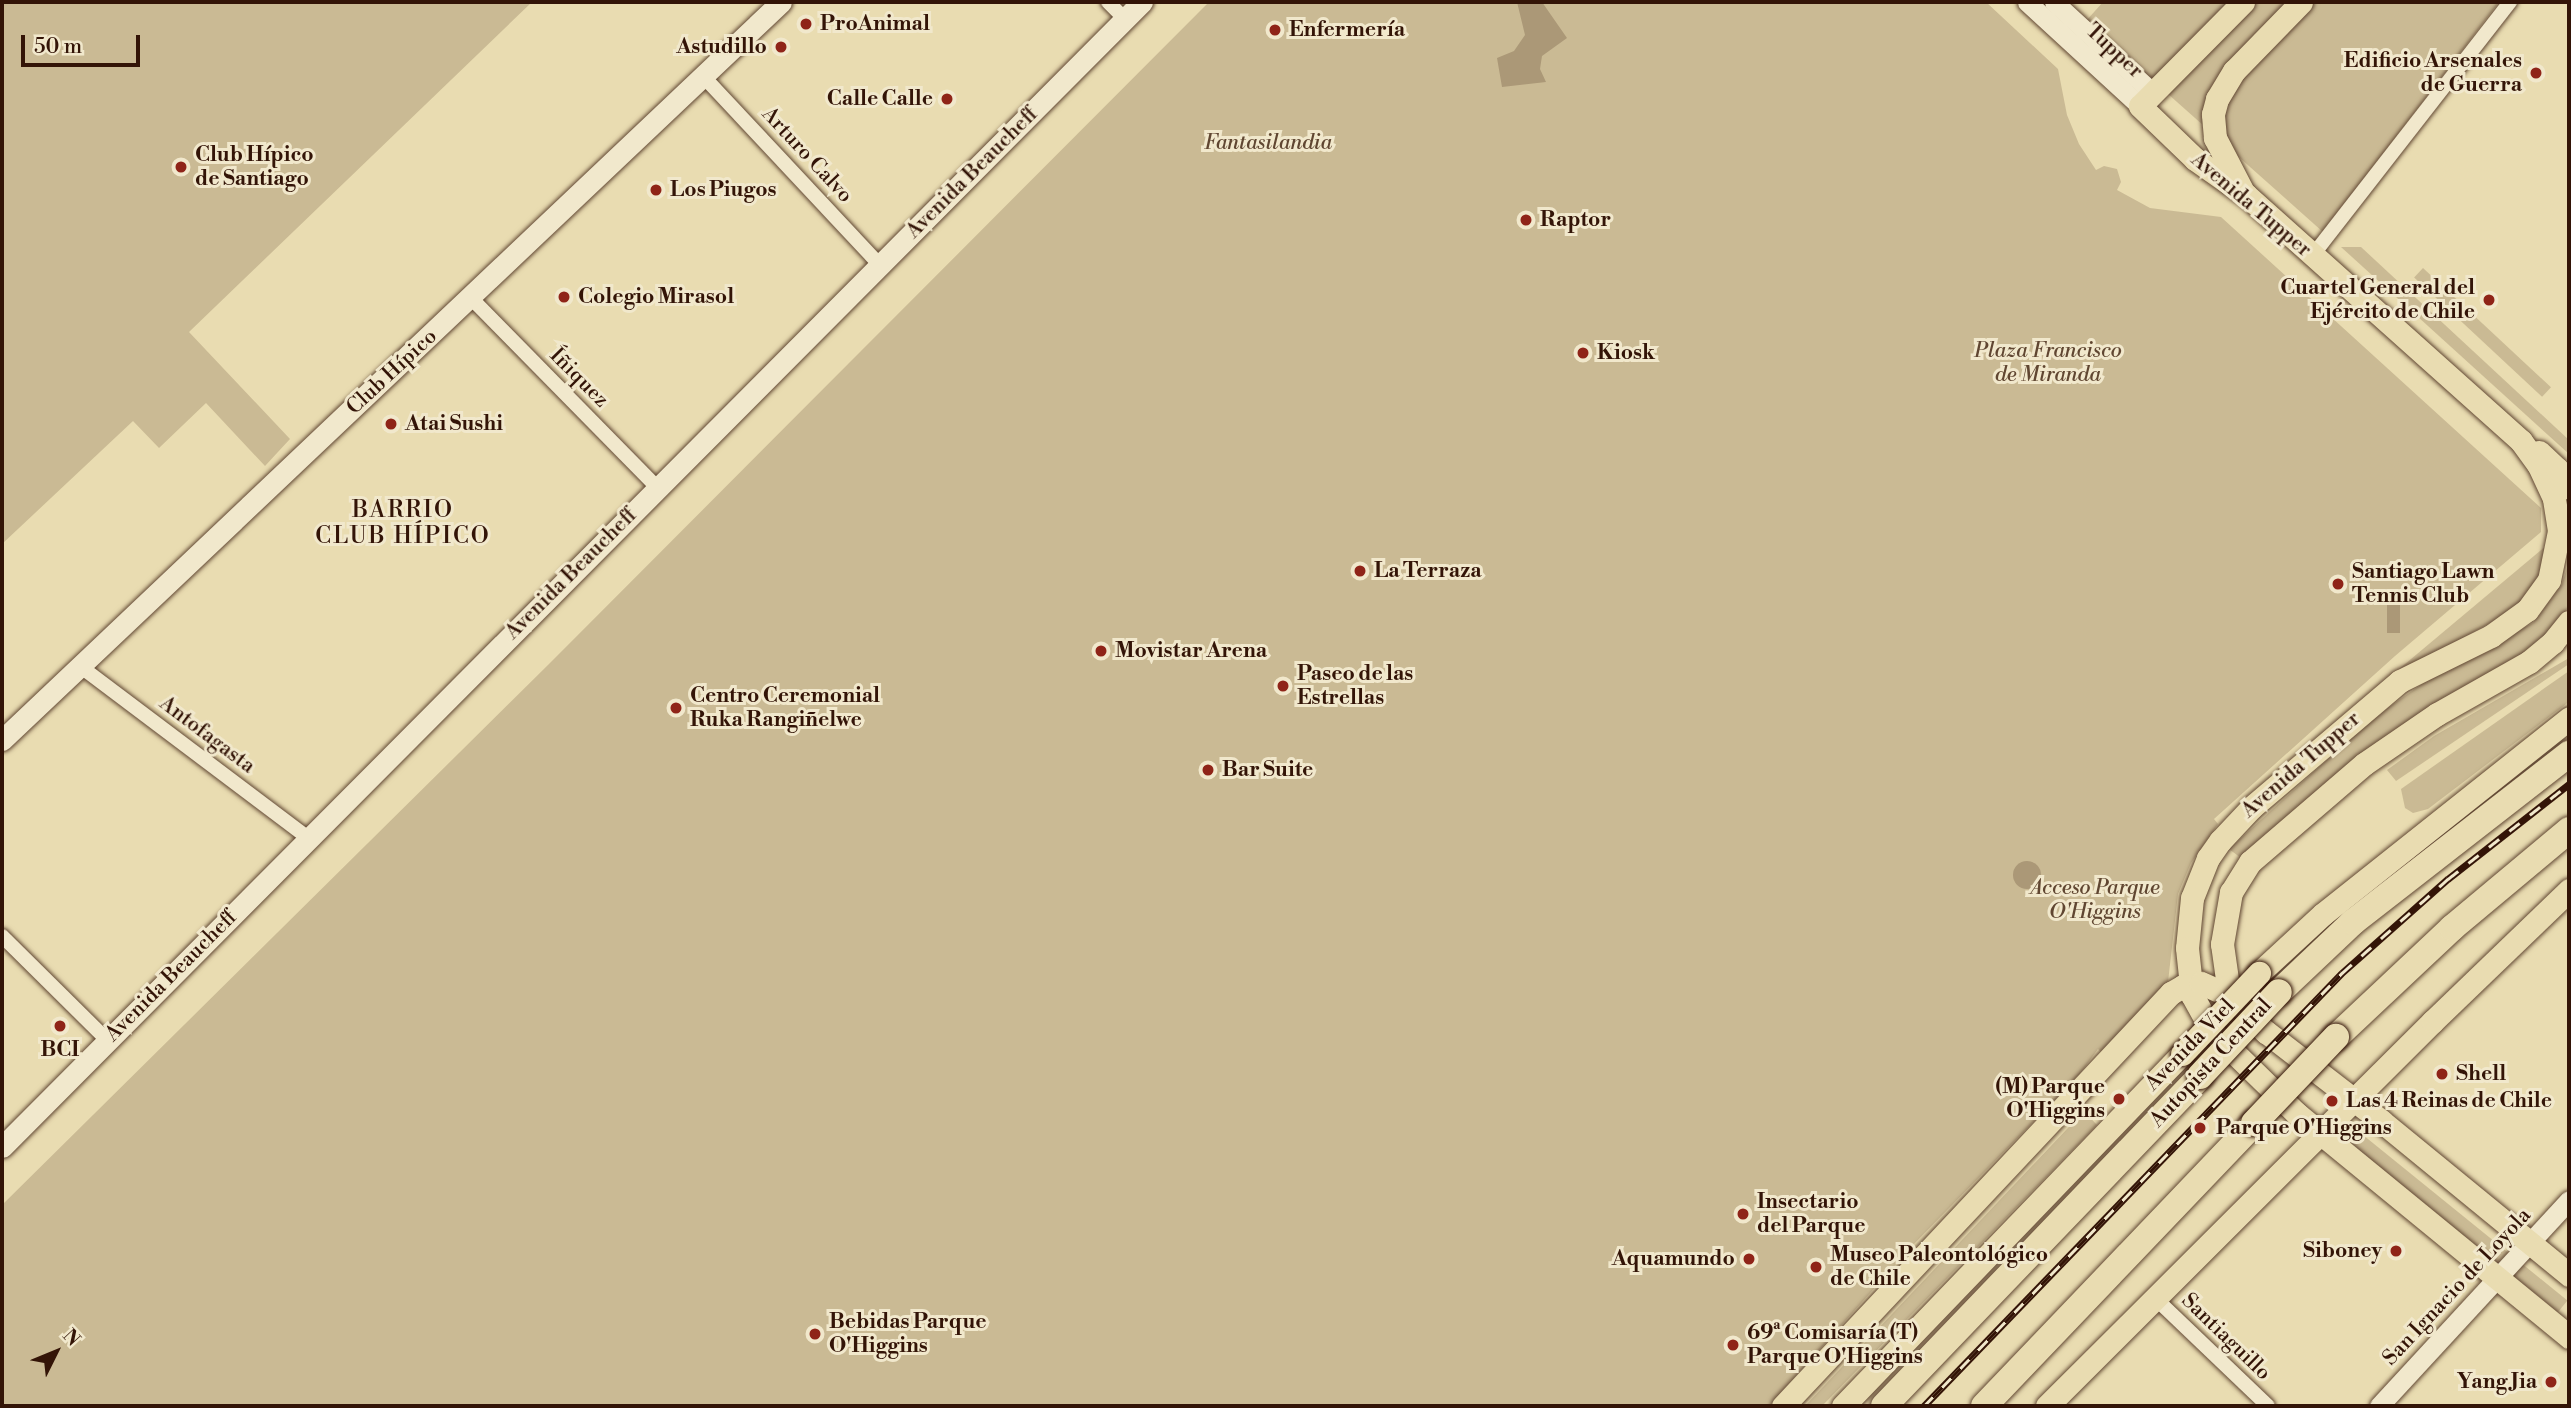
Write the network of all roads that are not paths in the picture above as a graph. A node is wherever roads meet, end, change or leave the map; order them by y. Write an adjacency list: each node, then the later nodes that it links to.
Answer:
1 (780, 2): 10 (main road, Club Hípico)
2 (1108, 2): 9 (street)
3 (1142, 2): 9 (main road, Avenida Beaucheff)
4 (2027, 2): 11 (street, Tupper)
5 (2054, 2): 11 (street, Tupper)
6 (2243, 2): 11 (main road)
7 (2301, 2): 12 (main road)
8 (2510, 2): 13 (street)
9 (1125, 19): 14 (main road, Avenida Beaucheff)
10 (703, 76): 14 (street, Arturo Calvo); 15 (main road, Club Hípico)
11 (2146, 99): 12 (main road, Avenida Tupper)
12 (2246, 195): 13 (main road, Avenida Tupper)
13 (2313, 255): 16 (main road, Avenida Tupper)
14 (880, 265): 17 (main road, Avenida Beaucheff)
15 (471, 298): 17 (street, Íñiquez); 20 (main road, Club Hípico)
16 (2521, 441): 18 (main road, Avenida Tupper); 28 (main road, Avenida Tupper)
17 (658, 488): 25 (main road, Avenida Beaucheff)
18 (2569, 488)
19 (2569, 622): 29 (main road, Avenida Tupper)
20 (80, 666): 22 (main road, Club Hípico); 25 (street, Antofagasta)
21 (2569, 718): 41 (main road, Avenida Viel, bridge)
22 (2, 740)
23 (2569, 754): 42 (highway, Autopista Central, bridge)
24 (2569, 830): 43 (highway, bridge)
25 (308, 838): 30 (main road, Avenida Beaucheff)
26 (2569, 890): 31 (main road)
27 (2, 936): 30 (street)
28 (2190, 985): 29 (main road); 32 (main road, Avenida Tupper); 40 (main road)
29 (2233, 997): 31 (main road, Avenida Tupper)
30 (107, 1040): 33 (main road, Avenida Beaucheff)
31 (2354, 1100): 32 (main road); 35 (main road, Avenida Tupper)
32 (2319, 1133): 37 (main road, Avenida Tupper); 38 (main road)
33 (2, 1147)
34 (2569, 1200): 35 (street, San Ignacio de Loyola)
35 (2529, 1243): 36 (main road, Avenida Tupper); 37 (street, San Ignacio de Loyola)
36 (2569, 1275)
37 (2497, 1279): 39 (main road, Avenida Tupper); 46 (street, San Ignacio de Loyola)
38 (2155, 1298): 44 (main road); 45 (street, Santiaguillo)
39 (2569, 1338)
40 (1783, 1406)
41 (1843, 1406)
42 (1884, 1406)
43 (1984, 1406)
44 (2047, 1406)
45 (2268, 1406)
46 (2379, 1406)

